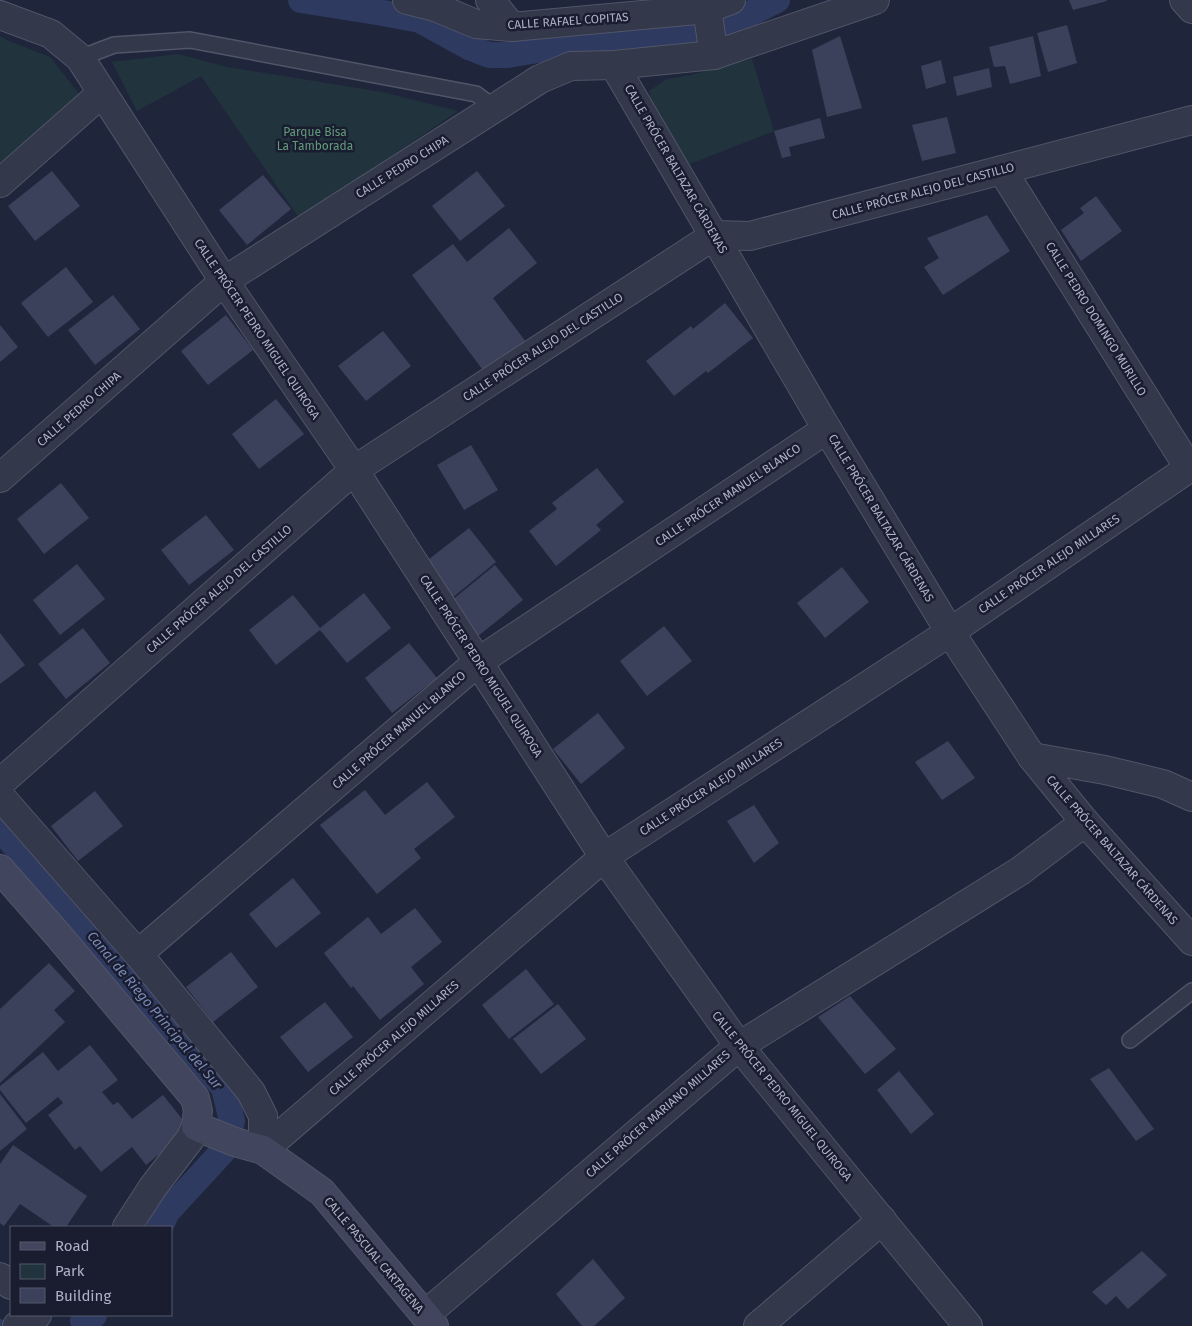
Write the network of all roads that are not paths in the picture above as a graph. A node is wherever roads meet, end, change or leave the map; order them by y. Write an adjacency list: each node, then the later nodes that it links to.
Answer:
1 (407, 0): 8 (street, CALLE RAFAEL COPITAS)
2 (490, 0): 8 (street)
3 (875, 0): 9 (street, CALLE PEDRO CHIPA)
4 (1184, 0): 6 (street)
5 (715, 7): 8 (street, CALLE RAFAEL COPITAS); 9 (street)
6 (1192, 9)
7 (0, 15): 10 (street, CALLE PRÓCER PEDRO MIGUEL QUIROGA)
8 (512, 27)
9 (713, 53): 11 (street, CALLE PEDRO CHIPA)
10 (80, 58): 12 (street, CALLE PRÓCER PEDRO MIGUEL QUIROGA); 13 (lane)
11 (614, 65): 13 (street, CALLE PEDRO CHIPA); 17 (street, CALLE PRÓCER BALTAZAR CÁRDENAS)
12 (102, 93): 16 (street); 18 (street, CALLE PRÓCER PEDRO MIGUEL QUIROGA)
13 (495, 108): 18 (street, CALLE PEDRO CHIPA)
14 (1192, 120): 15 (street, CALLE PRÓCER ALEJO DEL CASTILLO)
15 (1002, 170): 17 (street, CALLE PRÓCER ALEJO DEL CASTILLO); 20 (street, CALLE PEDRO DOMINGO MURILLO)
16 (0, 183)
17 (714, 235): 19 (street, CALLE PRÓCER BALTAZAR CÁRDENAS); 21 (street, CALLE PRÓCER ALEJO DEL CASTILLO)
18 (224, 281): 21 (street, CALLE PRÓCER PEDRO MIGUEL QUIROGA); 22 (street, CALLE PEDRO CHIPA)
19 (827, 429): 23 (street, CALLE PRÓCER BALTAZAR CÁRDENAS); 24 (street, CALLE PRÓCER MANUEL BLANCO)
20 (1191, 467): 23 (street, CALLE PRÓCER ALEJO MILLARES)
21 (354, 470): 24 (street, CALLE PRÓCER PEDRO MIGUEL QUIROGA); 26 (street, CALLE PRÓCER ALEJO DEL CASTILLO)
22 (0, 478)
23 (950, 632): 25 (street, CALLE PRÓCER BALTAZAR CÁRDENAS); 30 (street, CALLE PRÓCER ALEJO MILLARES)
24 (478, 662): 30 (street, CALLE PRÓCER PEDRO MIGUEL QUIROGA); 33 (street, CALLE PRÓCER MANUEL BLANCO)
25 (1032, 757): 28 (street); 29 (street, CALLE PRÓCER BALTAZAR CÁRDENAS)
26 (0, 783)
27 (0, 796): 33 (street)
28 (1192, 797)
29 (1085, 822): 32 (street, CALLE PRÓCER BALTAZAR CÁRDENAS); 36 (street, CALLE PRÓCER MARIANO MILLARES)
30 (604, 857): 36 (street, CALLE PRÓCER PEDRO MIGUEL QUIROGA); 38 (street, CALLE PRÓCER ALEJO MILLARES)
31 (0, 869): 37 (street)
32 (1192, 941)
33 (138, 954): 38 (street)
34 (1192, 991): 35 (lane)
35 (1130, 1040)
36 (739, 1046): 39 (street, CALLE PRÓCER PEDRO MIGUEL QUIROGA); 41 (street, CALLE PRÓCER MARIANO MILLARES)
37 (198, 1127): 38 (street, CALLE PASCUAL CARTAGENA); 40 (street)
38 (263, 1150): 41 (street, CALLE PASCUAL CARTAGENA)
39 (882, 1220): 42 (street); 43 (street, CALLE PRÓCER PEDRO MIGUEL QUIROGA)
40 (128, 1226)
41 (429, 1320)
42 (758, 1326)
43 (968, 1326)

